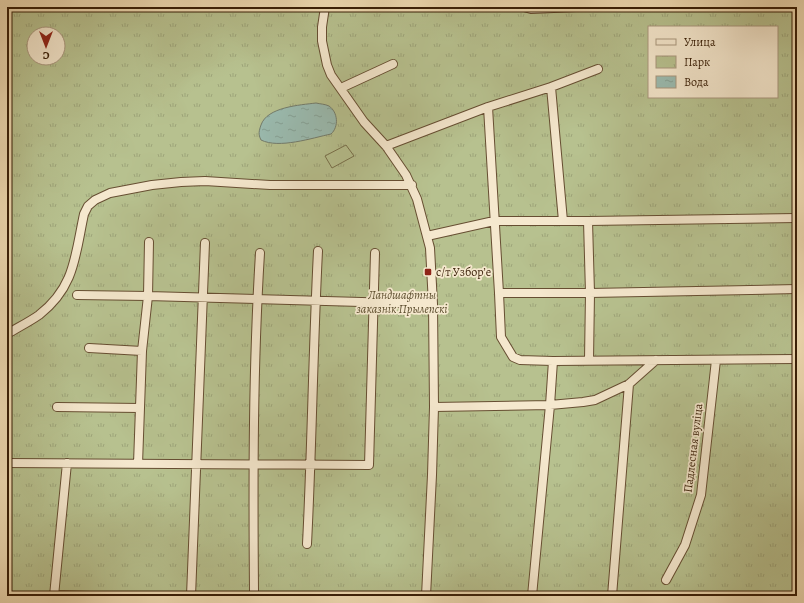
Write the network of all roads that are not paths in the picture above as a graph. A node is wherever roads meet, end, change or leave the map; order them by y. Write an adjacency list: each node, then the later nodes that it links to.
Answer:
1 (325, 7): 7 (street)
2 (524, 7): 3 (street)
3 (576, 7)
4 (393, 64): 7 (street)
5 (598, 69): 6 (street)
6 (551, 86): 8 (street); 13 (street)
7 (341, 88): 9 (street)
8 (488, 107): 9 (street); 12 (street)
9 (386, 146): 10 (street)
10 (412, 185): 15 (street); 31 (street)
11 (797, 218): 14 (street)
12 (494, 221): 13 (street); 15 (street); 22 (street)
13 (563, 221): 14 (street)
14 (588, 221): 23 (street)
15 (427, 236): 30 (street)
16 (149, 242): 25 (street)
17 (205, 243): 26 (street)
18 (318, 251): 28 (street)
19 (260, 254): 27 (street)
20 (375, 254): 29 (street)
21 (797, 289): 23 (street)
22 (499, 293): 23 (street); 38 (street)
23 (590, 293): 35 (street)
24 (77, 295): 25 (street)
25 (148, 296): 26 (street); 33 (street)
26 (202, 298): 27 (street); 47 (street)
27 (257, 299): 28 (street); 48 (street)
28 (315, 301): 29 (street); 49 (street)
29 (373, 303): 30 (street); 49 (street)
30 (433, 304): 42 (street)
31 (7, 334)
32 (89, 348): 33 (street)
33 (142, 351): 43 (street)
34 (797, 359): 37 (street)
35 (589, 360): 36 (street); 38 (street)
36 (656, 360): 37 (street); 39 (street)
37 (716, 360): 51 (street, Падлесная вуліца)
38 (553, 361): 40 (street)
39 (628, 384): 40 (street); 58 (street)
40 (550, 404): 42 (street); 57 (street)
41 (57, 407): 43 (street)
42 (434, 407): 56 (street)
43 (140, 408): 46 (street)
44 (7, 463): 45 (street)
45 (67, 463): 46 (street); 53 (street)
46 (138, 464): 47 (street)
47 (195, 464): 48 (street); 55 (street)
48 (253, 464): 49 (street); 52 (street)
49 (311, 465): 50 (street)
50 (307, 544)
51 (666, 580)
52 (254, 592)
53 (54, 595): 54 (street)
54 (91, 596)
55 (191, 596)
56 (426, 596)
57 (532, 596)
58 (612, 596)

